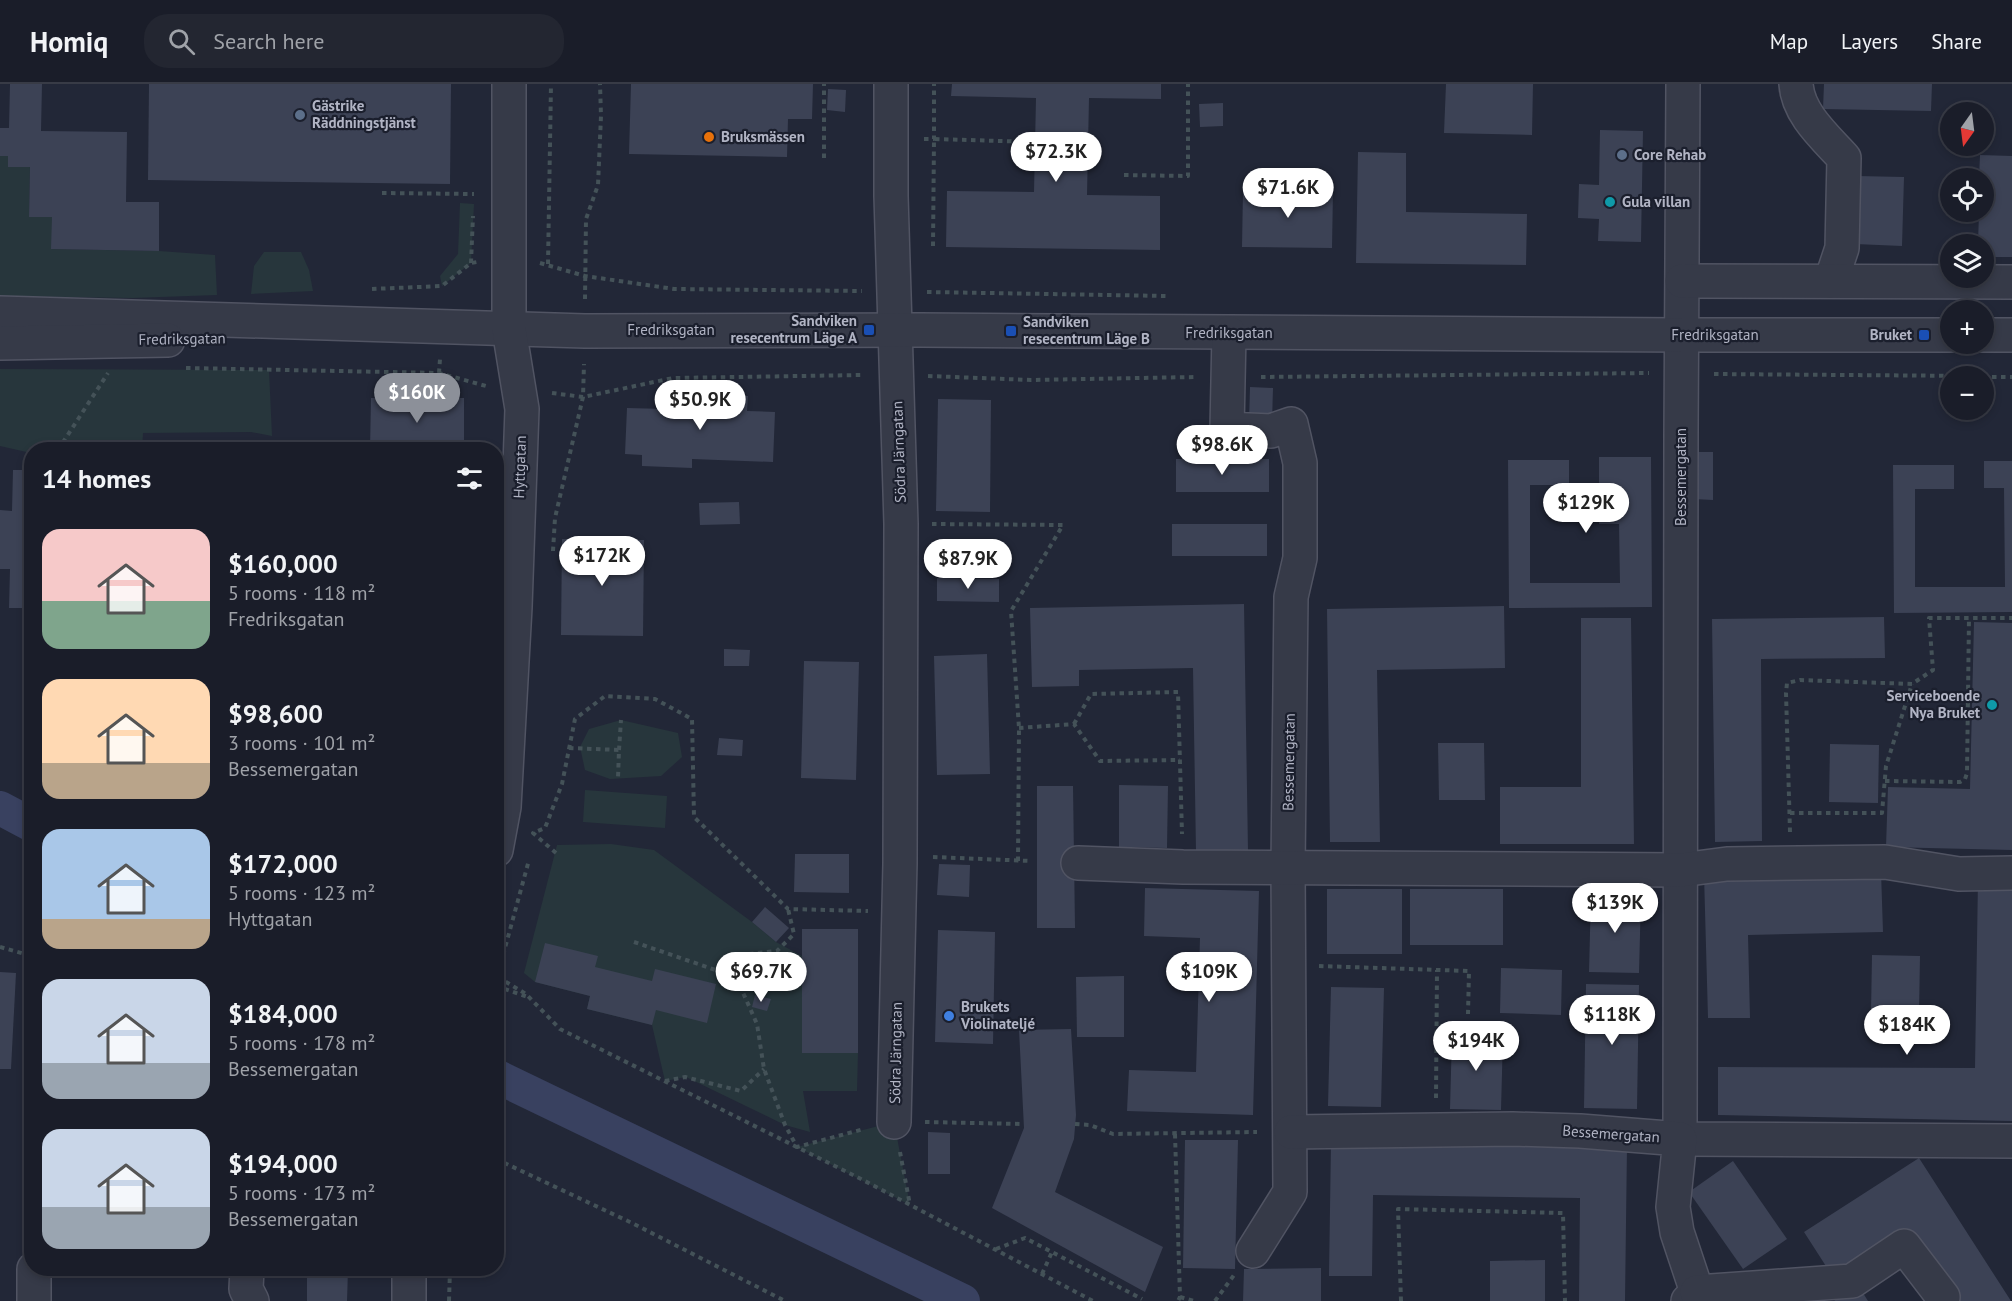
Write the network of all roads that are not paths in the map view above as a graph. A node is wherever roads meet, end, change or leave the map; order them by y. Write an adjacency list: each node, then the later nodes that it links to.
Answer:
1 (509, 84): 9 (street, Hyttgatan)
2 (891, 84): 10 (street, Södra Järngatan)
3 (1683, 84): 5 (street, Bessemergatan)
4 (1796, 84): 6 (street)
5 (1682, 281): 6 (street); 12 (street, Bessemergatan)
6 (1831, 281): 7 (street)
7 (2012, 282)
8 (0, 313): 9 (street, Fredriksgatan)
9 (509, 329): 10 (street, Fredriksgatan); 16 (street, Fredriksgatan); 17 (street, Hyttgatan)
10 (896, 330): 11 (street, Fredriksgatan); 22 (street, Södra Järngatan)
11 (1229, 333): 12 (street, Fredriksgatan); 19 (street, Bessemergatan)
12 (1682, 335): 13 (street, Fredriksgatan); 20 (street, Bessemergatan)
13 (1940, 335)
14 (1994, 335): 15 (street)
15 (2012, 335)
16 (0, 343)
17 (504, 807)
18 (1078, 863): 19 (street)
19 (1288, 867): 20 (street); 23 (street, Bessemergatan)
20 (1682, 870): 21 (street); 24 (street, Bessemergatan)
21 (2012, 873)
22 (894, 1122)
23 (1291, 1132): 24 (street, Bessemergatan); 26 (street, Bessemergatan)
24 (1680, 1139): 25 (street, Bessemergatan); 30 (street, Bessemergatan)
25 (2012, 1142)
26 (1253, 1251)
27 (34, 1276): 32 (street)
28 (247, 1276): 33 (street)
29 (409, 1276): 34 (street)
30 (1692, 1297): 31 (street)
31 (1943, 1297)
32 (34, 1301)
33 (252, 1301)
34 (409, 1301)

